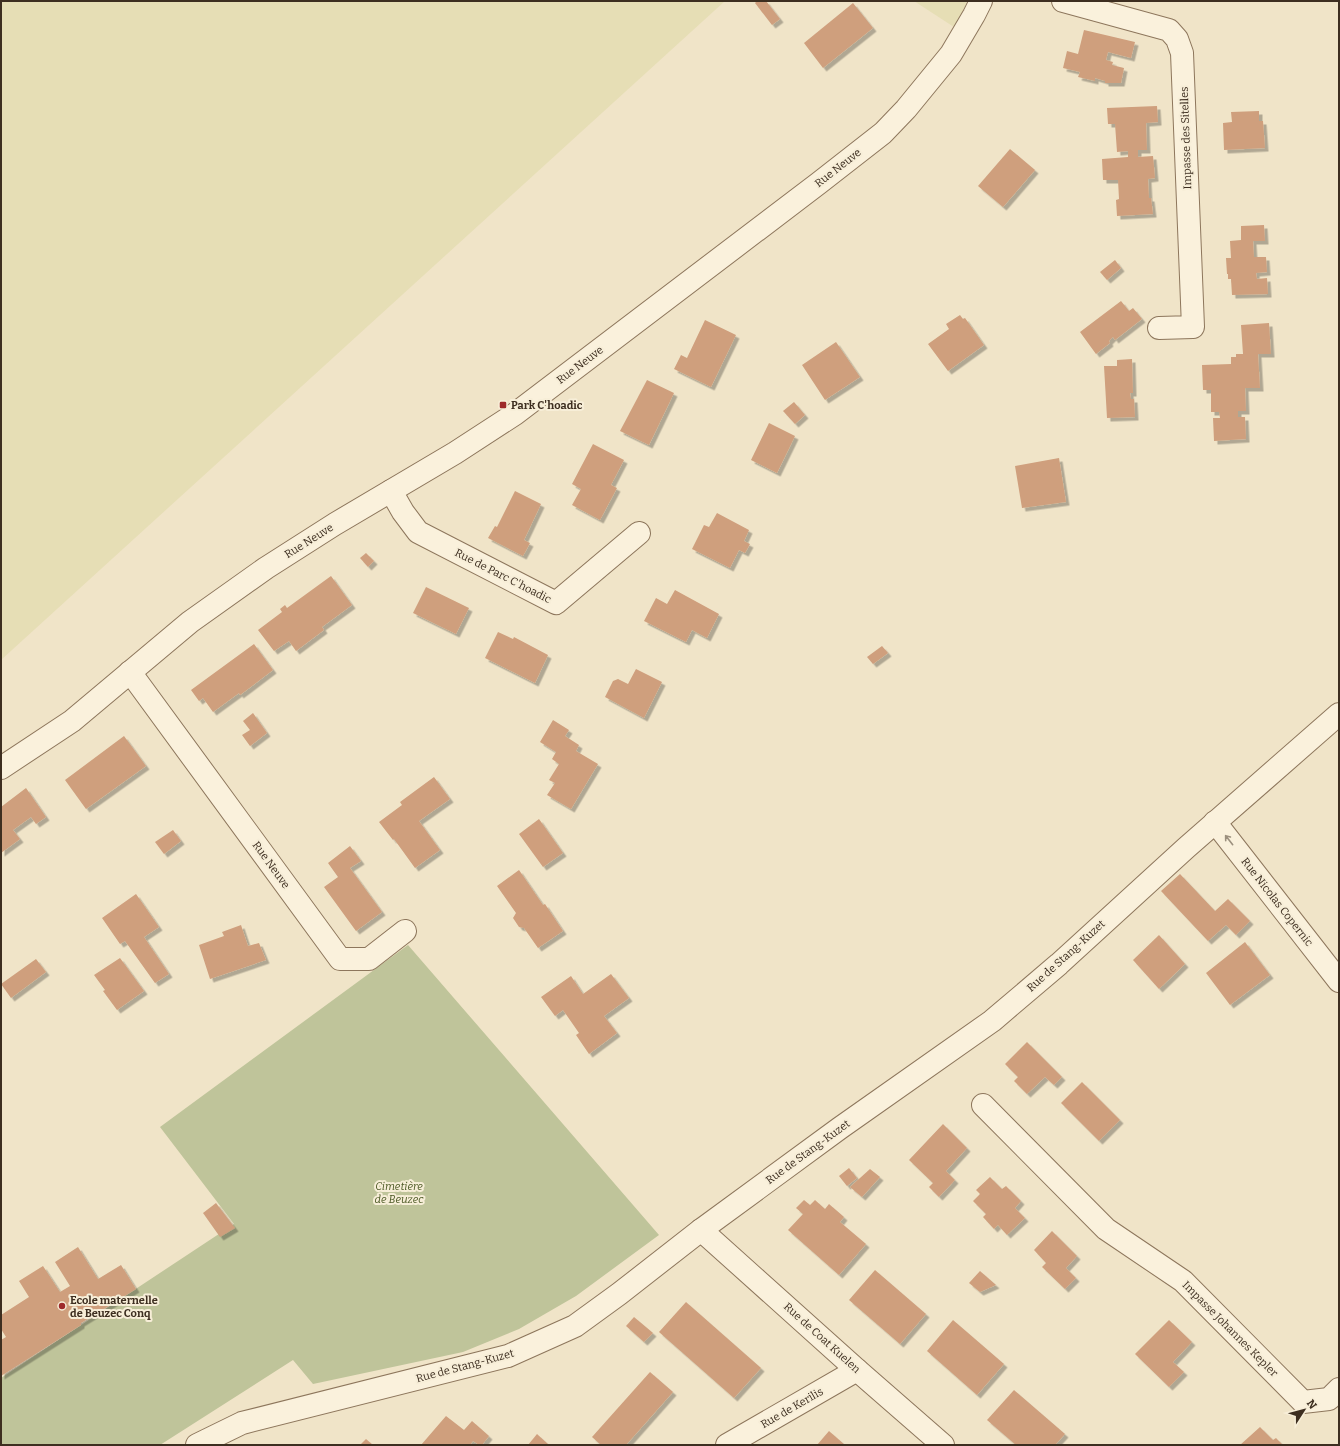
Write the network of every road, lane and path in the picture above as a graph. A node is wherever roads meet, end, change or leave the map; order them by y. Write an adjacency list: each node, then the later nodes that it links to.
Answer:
1 (981, 1): 4 (street, Rue Neuve)
2 (1062, 1): 3 (street, Impasse des Sitelles)
3 (1160, 328)
4 (392, 492): 5 (street, Rue de Parc C'hoadic); 6 (street, Rue Neuve)
5 (638, 533)
6 (130, 672): 8 (street, Rue Neuve); 10 (street, Rue Neuve)
7 (1339, 714): 9 (street, Rue de Stang-Kuzet)
8 (1, 768)
9 (1215, 822): 11 (street, Rue Nicolas Copernic, one-way to 9); 13 (street, Rue de Stang-Kuzet)
10 (405, 932)
11 (1339, 982)
12 (983, 1105): 15 (street, Impasse Johannes Kepler)
13 (701, 1230): 14 (street, Rue de Coat Kuelen); 16 (street, Rue de Stang-Kuzet)
14 (858, 1370): 17 (street, Rue de Kerilis); 18 (street, Rue de Coat Kuelen)
15 (1339, 1388)
16 (197, 1445)
17 (727, 1445)
18 (943, 1445)

